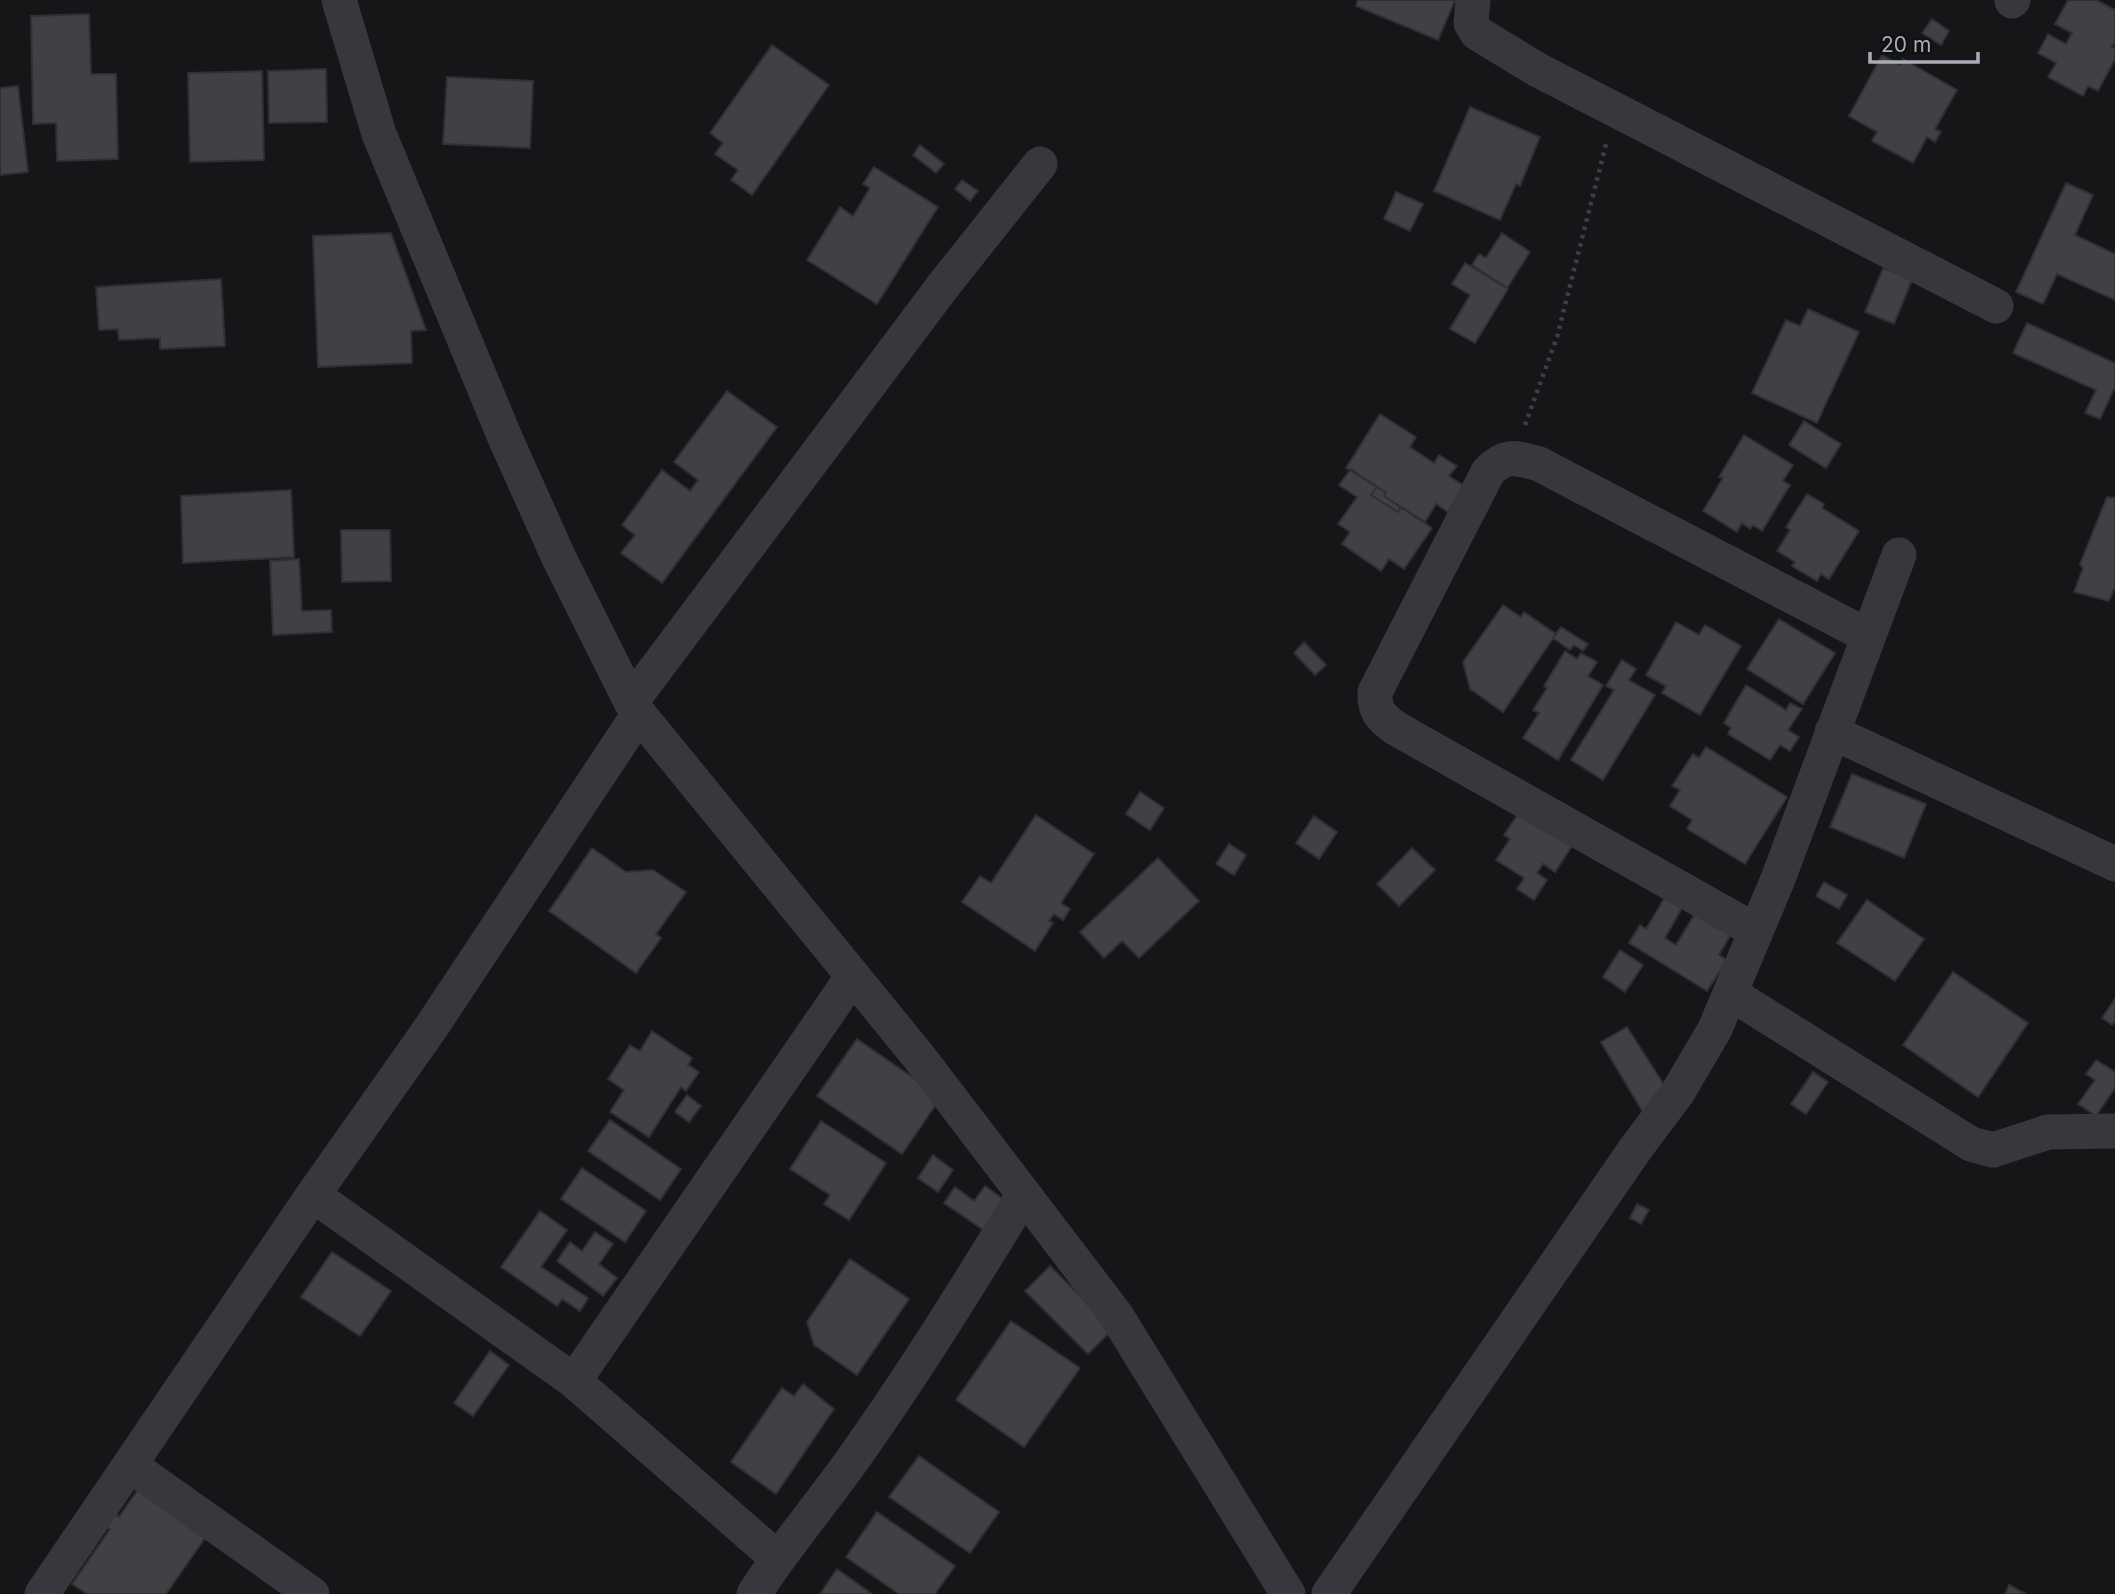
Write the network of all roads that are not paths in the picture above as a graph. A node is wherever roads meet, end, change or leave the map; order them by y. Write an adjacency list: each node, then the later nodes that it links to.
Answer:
1 (339, 0): 7 (street)
2 (1473, 0): 4 (street)
3 (1040, 164): 7 (street)
4 (1996, 306)
5 (1899, 555): 6 (street)
6 (1868, 636): 8 (street); 10 (street)
7 (635, 708): 11 (street); 15 (street)
8 (1832, 732): 9 (street); 10 (street)
9 (2115, 864)
10 (1756, 931): 12 (street)
11 (853, 976): 14 (street); 16 (street)
12 (1730, 993): 13 (street); 23 (street)
13 (2115, 1131)
14 (1024, 1194): 18 (street); 22 (street)
15 (313, 1195): 16 (street); 17 (street)
16 (573, 1381): 18 (street)
17 (131, 1466): 19 (street); 20 (street)
18 (777, 1558): 21 (street)
19 (42, 1594)
20 (312, 1594)
21 (754, 1594)
22 (1288, 1594)
23 (1329, 1594)

